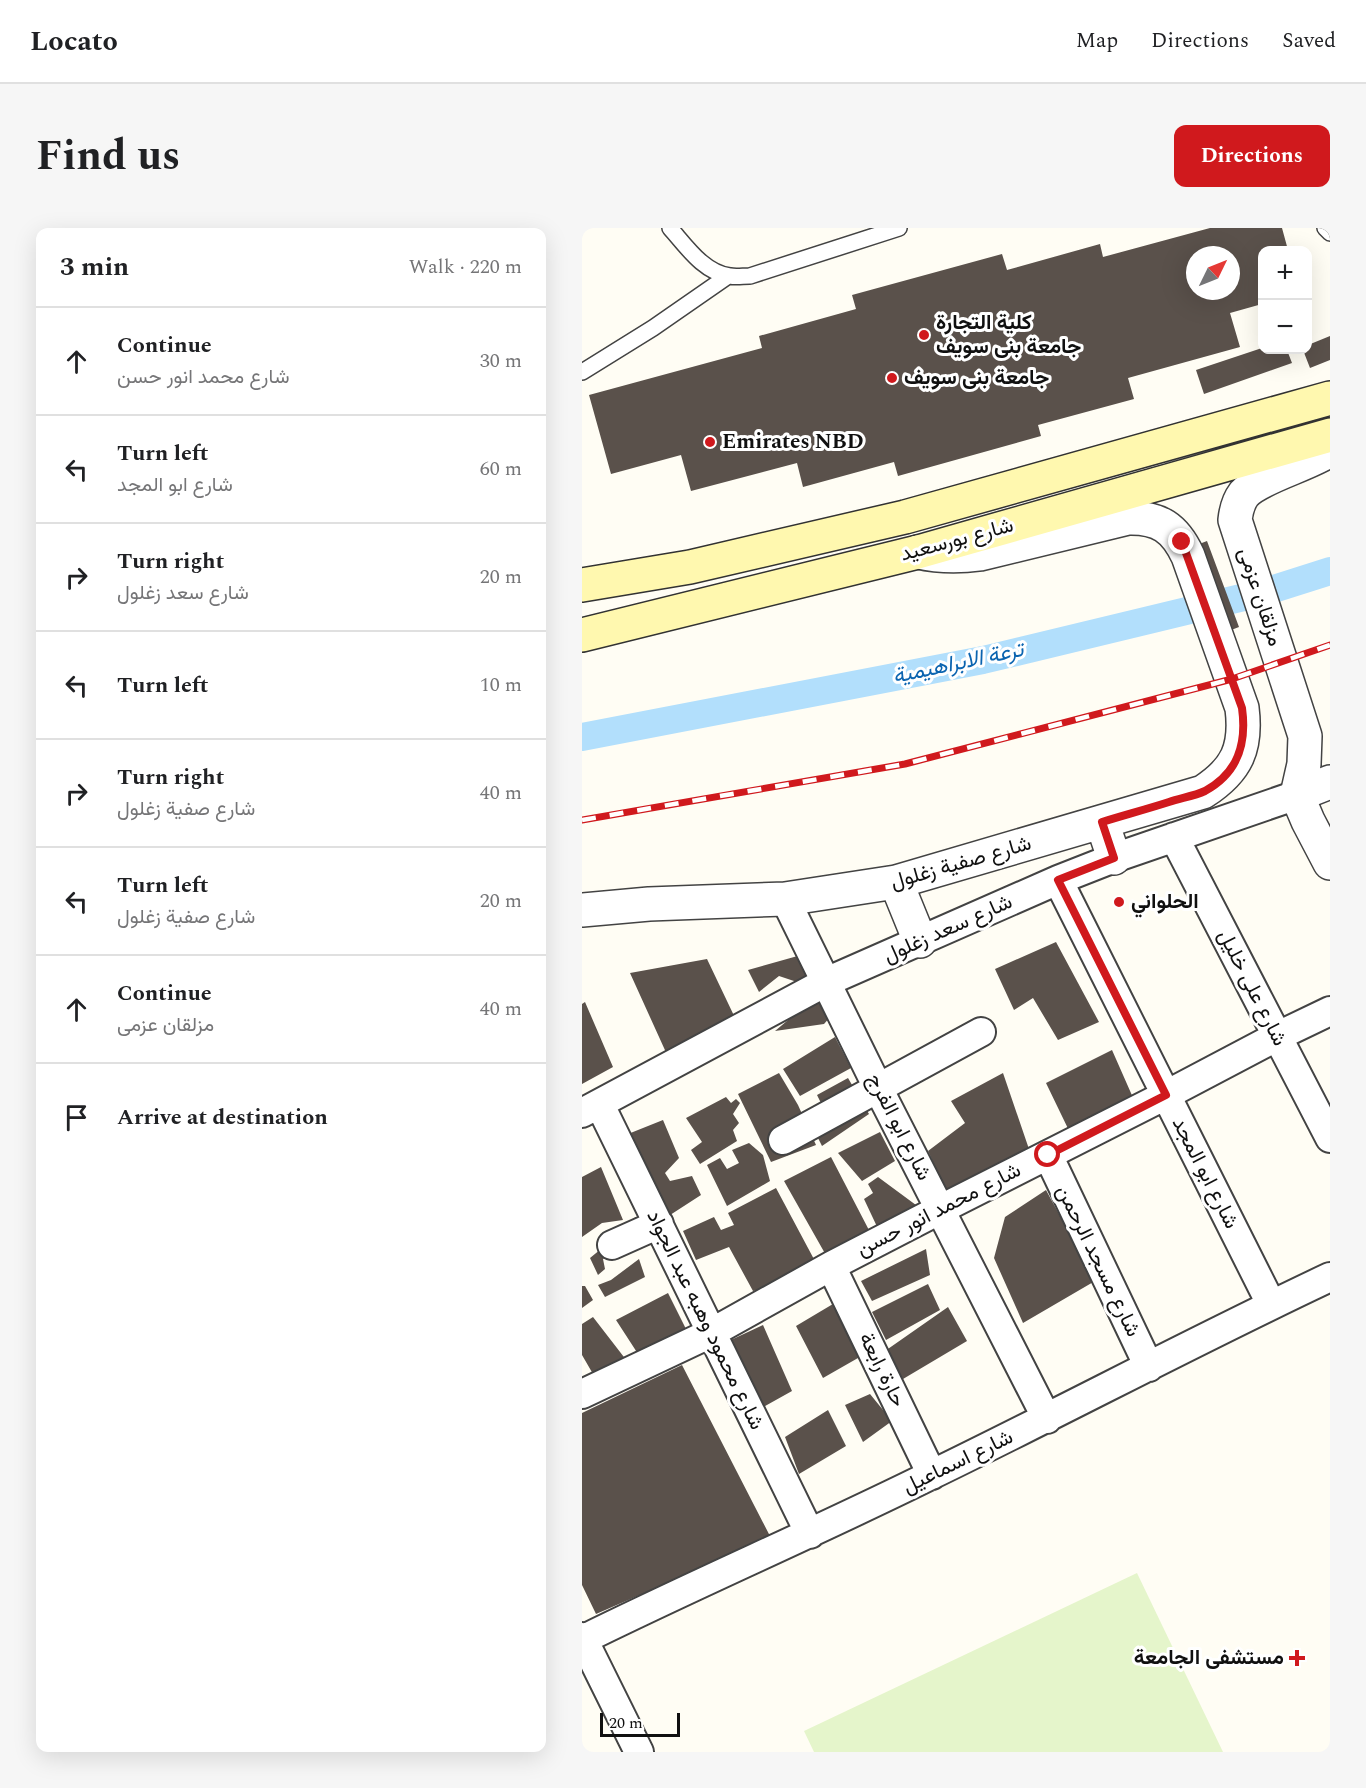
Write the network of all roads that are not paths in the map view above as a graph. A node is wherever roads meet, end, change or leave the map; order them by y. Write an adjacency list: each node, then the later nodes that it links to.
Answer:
1 (670, 228): 5 (lane)
2 (899, 228): 5 (lane)
3 (1325, 228): 4 (lane)
4 (1330, 233)
5 (728, 276): 6 (lane)
6 (582, 372)
7 (1330, 398): 11 (main road, شارع بورسعيد)
8 (1330, 435): 10 (main road, شارع بورسعيد)
9 (1330, 450): 14 (street, مزلقان عزمى)
10 (918, 552): 12 (main road, شارع بورسعيد); 15 (street, شارع صفية زغلول)
11 (582, 585)
12 (582, 635)
13 (1330, 782): 14 (street, شارع سعد زغلول)
14 (1297, 795): 16 (street, شارع سعد زغلول); 18 (street)
15 (1102, 822): 17 (street); 20 (street, شارع صفية زغلول)
16 (1174, 837): 17 (street, شارع سعد زغلول); 27 (street, شارع على خليل)
17 (1114, 858): 19 (street, شارع سعد زغلول)
18 (1330, 863)
19 (1058, 880): 23 (street, شارع سعد زغلول); 29 (street, شارع ابو المجد)
20 (896, 882): 21 (street, شارع صفية زغلول); 23 (street)
21 (785, 899): 22 (street, شارع صفية زغلول); 24 (street, شارع ابو الفرج)
22 (582, 910)
23 (920, 941): 24 (street, شارع سعد زغلول)
24 (826, 982): 28 (street, شارع ابو الفرج); 30 (street, شارع سعد زغلول)
25 (1330, 1011): 27 (street, شارع محمد انور حسن)
26 (981, 1032): 28 (street)
27 (1278, 1036): 29 (street, شارع محمد انور حسن); 31 (street, شارع على خليل)
28 (878, 1088): 32 (street); 34 (street, شارع ابو الفرج)
29 (1166, 1095): 33 (street, شارع محمد انور حسن); 39 (street, شارع ابو المجد)
30 (591, 1109): 35 (street, شارع محمود وهبه عبد الجواد)
31 (1330, 1138)
32 (783, 1140)
33 (1048, 1155): 34 (street, شارع محمد انور حسن); 41 (street, شارع مسجد الرحمن)
34 (941, 1209): 37 (street, شارع محمد انور حسن); 43 (street, شارع ابو الفرج)
35 (658, 1224): 36 (street); 40 (street, شارع محمود وهبه عبد الجواد)
36 (612, 1245)
37 (831, 1266): 40 (street, شارع محمد انور حسن); 44 (street, حارة رابعة)
38 (1330, 1277): 39 (street, شارع اسماعيل)
39 (1271, 1304): 41 (street, شارع اسماعيل)
40 (711, 1333): 42 (street, شارع محمد انور حسن); 45 (street, شارع محمود وهبه عبد الجواد)
41 (1149, 1367): 43 (street, شارع اسماعيل)
42 (582, 1394)
43 (1047, 1419): 44 (street, شارع اسماعيل)
44 (932, 1475): 45 (street, شارع اسماعيل)
45 (810, 1534): 46 (street, شارع اسماعيل)
46 (582, 1639): 47 (street)
47 (639, 1752)

